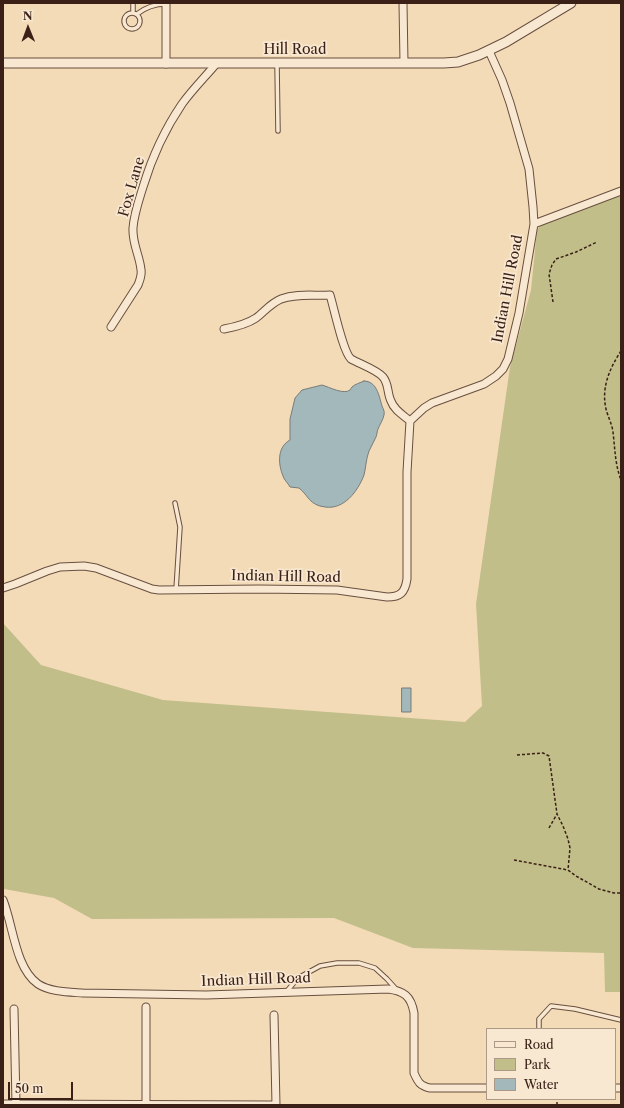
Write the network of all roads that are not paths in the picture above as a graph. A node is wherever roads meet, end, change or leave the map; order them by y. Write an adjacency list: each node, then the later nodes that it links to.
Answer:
1 (133, 3): 5 (lane)
2 (166, 3): 5 (lane); 9 (street)
3 (403, 3): 7 (street)
4 (571, 3): 6 (street, Hill Road)
5 (135, 13): 5 (lane)
6 (489, 51): 7 (street, Hill Road); 14 (street, Indian Hill Road)
7 (404, 63): 11 (street, Hill Road)
8 (3, 64): 9 (street, Hill Road)
9 (166, 64): 10 (street, Hill Road)
10 (216, 64): 11 (street, Hill Road); 15 (street, Fox Lane)
11 (276, 64): 12 (lane)
12 (278, 131)
13 (621, 191): 14 (street, Indian Hill Road)
14 (534, 224): 17 (street, Indian Hill Road)
15 (111, 327)
16 (224, 329): 17 (street)
17 (410, 421): 20 (street, Indian Hill Road)
18 (175, 504): 20 (lane)
19 (3, 588): 20 (street, Indian Hill Road)
20 (176, 591)
21 (3, 900): 23 (street, Indian Hill Road)
22 (396, 990): 23 (street, Indian Hill Road); 23 (lane); 29 (street)
23 (287, 992)
24 (146, 1006): 32 (street)
25 (14, 1009): 31 (street)
26 (274, 1015): 34 (street)
27 (621, 1020): 28 (lane)
28 (539, 1028)
29 (486, 1088)
30 (3, 1104): 31 (street)
31 (16, 1105): 32 (street)
32 (146, 1105): 33 (street)
33 (272, 1105)
34 (276, 1105)

